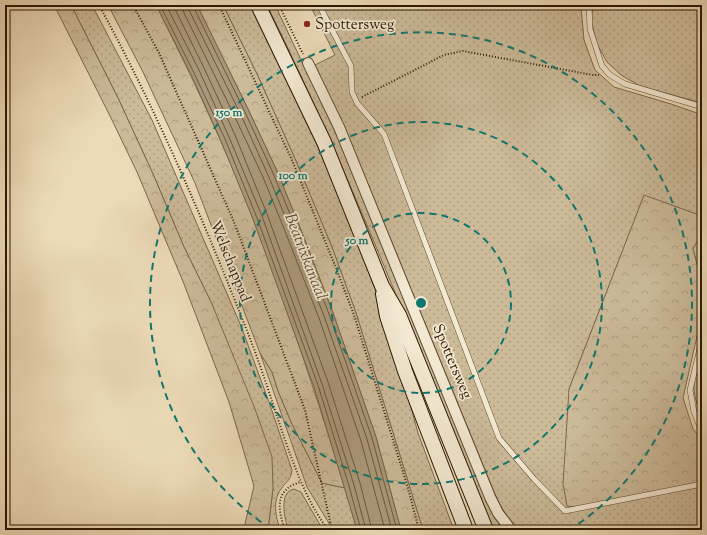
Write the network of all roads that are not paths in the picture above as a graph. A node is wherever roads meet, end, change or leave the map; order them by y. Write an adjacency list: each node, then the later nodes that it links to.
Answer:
1 (258, 5): 6 (main road)
2 (319, 5): 9 (lane)
3 (589, 5): 5 (lane)
4 (308, 63): 12 (street, Spottersweg)
5 (702, 109)
6 (382, 286): 10 (main road); 11 (main road)
7 (702, 340): 8 (lane)
8 (702, 432)
9 (702, 484)
10 (466, 530)
11 (486, 530)
12 (511, 530)

